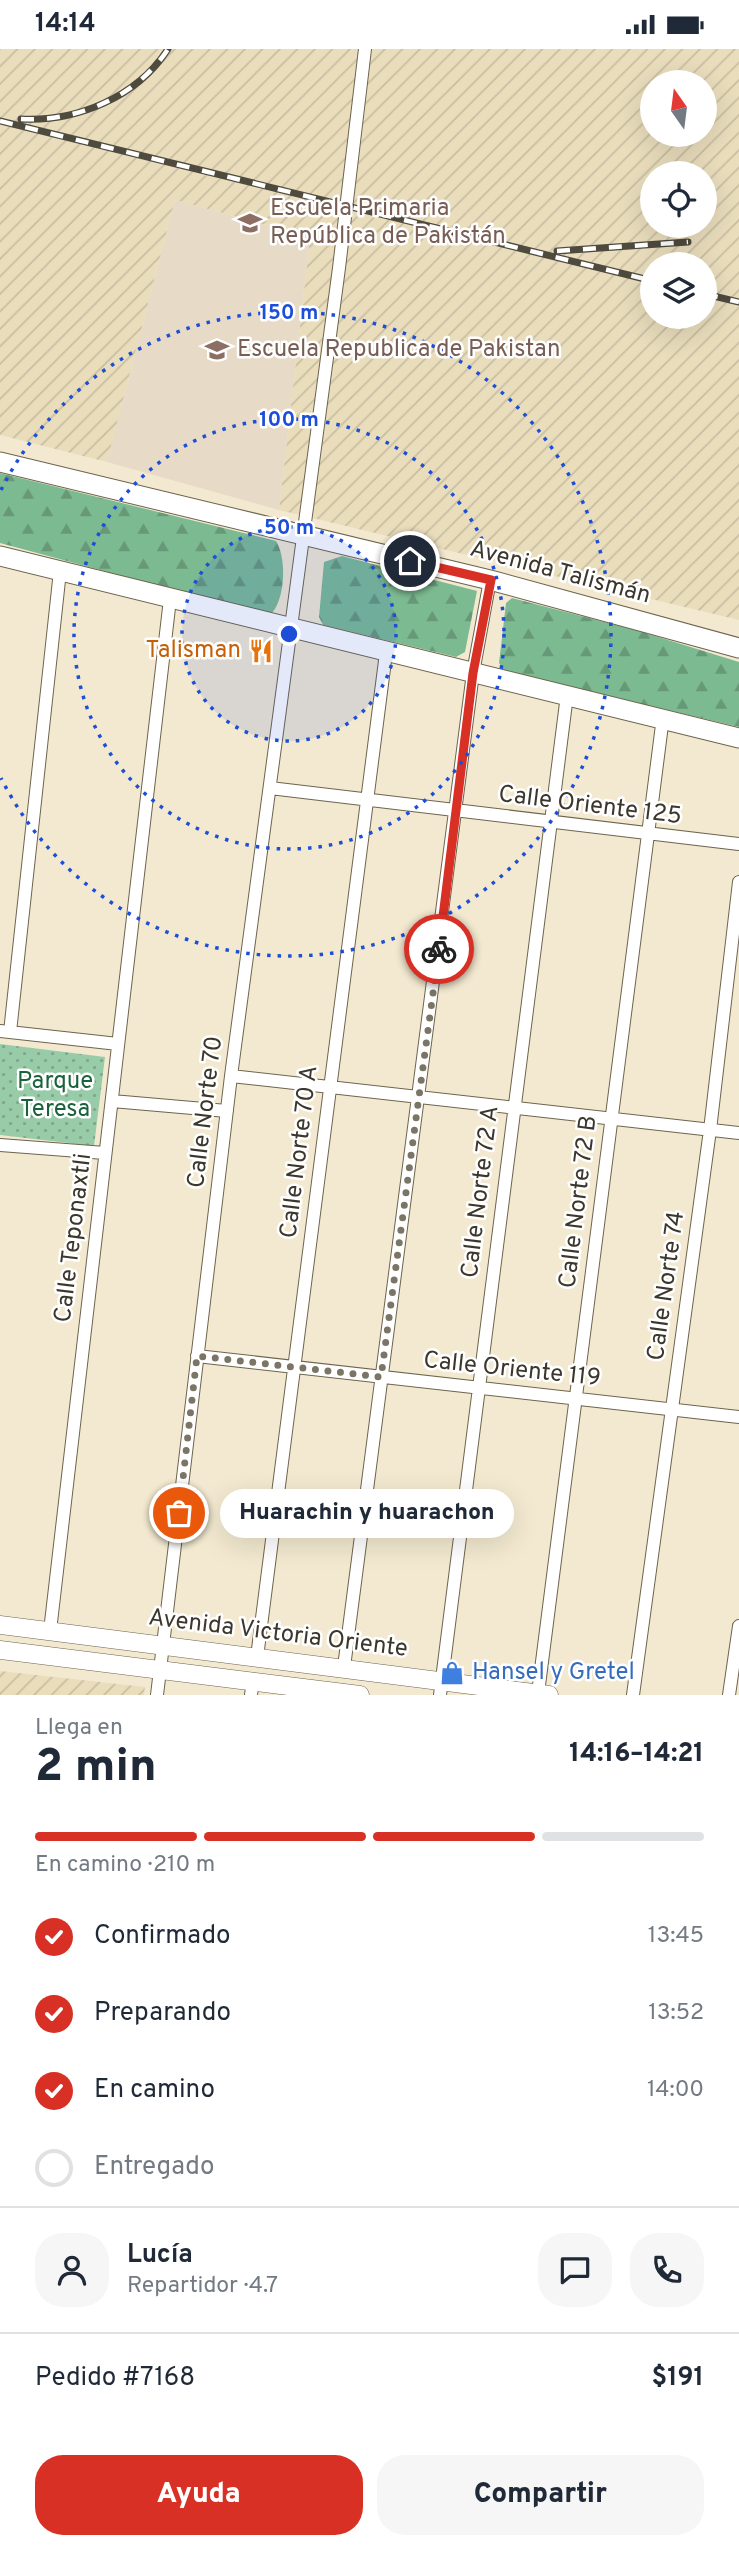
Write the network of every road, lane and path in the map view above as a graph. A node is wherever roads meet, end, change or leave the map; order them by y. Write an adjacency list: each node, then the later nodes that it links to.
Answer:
1 (365, 49): 3 (street, Calle Norte 70)
2 (0, 462): 3 (main road, Avenida Talismán)
3 (302, 535): 6 (main road, Avenida Talismán); 8 (street, Calle Norte 70)
4 (0, 556): 5 (main road)
5 (60, 571): 7 (main road); 22 (street)
6 (491, 580): 9 (main road, Avenida Talismán); 11 (street)
7 (170, 599): 8 (main road); 23 (street, Calle Teponaxtli)
8 (289, 629): 10 (main road); 15 (street, Calle Norte 70)
9 (739, 648)
10 (386, 653): 11 (main road); 16 (street, Calle Norte 70 A)
11 (473, 673): 12 (main road); 17 (street)
12 (567, 695): 13 (main road); 18 (street, Calle Norte 72 A)
13 (663, 717): 14 (main road); 19 (street, Calle Norte 72 B)
14 (739, 738)
15 (270, 788): 16 (street, Calle Oriente 125); 24 (street, Calle Norte 70)
16 (366, 801): 17 (street, Calle Oriente 125); 25 (street, Calle Norte 70 A)
17 (457, 812): 18 (street, Calle Oriente 125); 26 (street)
18 (550, 822): 19 (street, Calle Oriente 125); 28 (street, Calle Norte 72 A)
19 (648, 834): 20 (street, Calle Oriente 125); 30 (street, Calle Norte 72 B)
20 (739, 844)
21 (739, 882): 31 (street, Calle Norte 74)
22 (5, 1032): 23 (street)
23 (118, 1044): 27 (street, Calle Teponaxtli)
24 (231, 1076): 25 (street); 29 (street, Calle Norte 70)
25 (328, 1086): 26 (street); 36 (street, Calle Norte 70 A)
26 (419, 1096): 28 (street); 37 (street)
27 (112, 1101): 29 (street); 34 (street, Calle Teponaxtli)
28 (513, 1107): 30 (street); 38 (street, Calle Norte 72 A)
29 (227, 1111): 35 (street, Calle Norte 70)
30 (611, 1118): 31 (street); 39 (street, Calle Norte 72 B)
31 (710, 1130): 32 (street); 40 (street, Calle Norte 74)
32 (739, 1133)
33 (0, 1145): 34 (street)
34 (105, 1153): 44 (street, Calle Teponaxtli)
35 (197, 1356): 36 (street, Calle Oriente 119); 45 (street, Calle Norte 70)
36 (296, 1368): 37 (street, Calle Oriente 119); 47 (street, Calle Norte 70 A)
37 (381, 1377): 38 (street, Calle Oriente 119); 48 (street)
38 (478, 1388): 39 (street, Calle Oriente 119); 50 (street, Calle Norte 72 A)
39 (575, 1397): 40 (street, Calle Oriente 119); 53 (street, Calle Norte 72 B)
40 (672, 1409): 41 (street, Calle Oriente 119); 55 (street, Calle Norte 74)
41 (739, 1417)
42 (0, 1625): 44 (street, Avenida Victoria Oriente)
43 (739, 1626): 56 (street)
44 (50, 1631): 45 (street, Avenida Victoria Oriente)
45 (163, 1643): 47 (street, Avenida Victoria Oriente); 49 (street, Calle Norte 70)
46 (0, 1650): 49 (street, Avenida Victoria Oriente)
47 (257, 1657): 48 (street, Avenida Victoria Oriente)
48 (344, 1667): 50 (street, Avenida Victoria Oriente)
49 (160, 1671): 51 (street, Avenida Victoria Oriente); 54 (street, Calle Norte 70)
50 (441, 1687): 53 (street, Avenida Victoria Oriente)
51 (252, 1688): 52 (street, Avenida Victoria Oriente)
52 (349, 1694)
53 (544, 1694)
54 (157, 1695)
55 (633, 1695)
56 (729, 1695)

